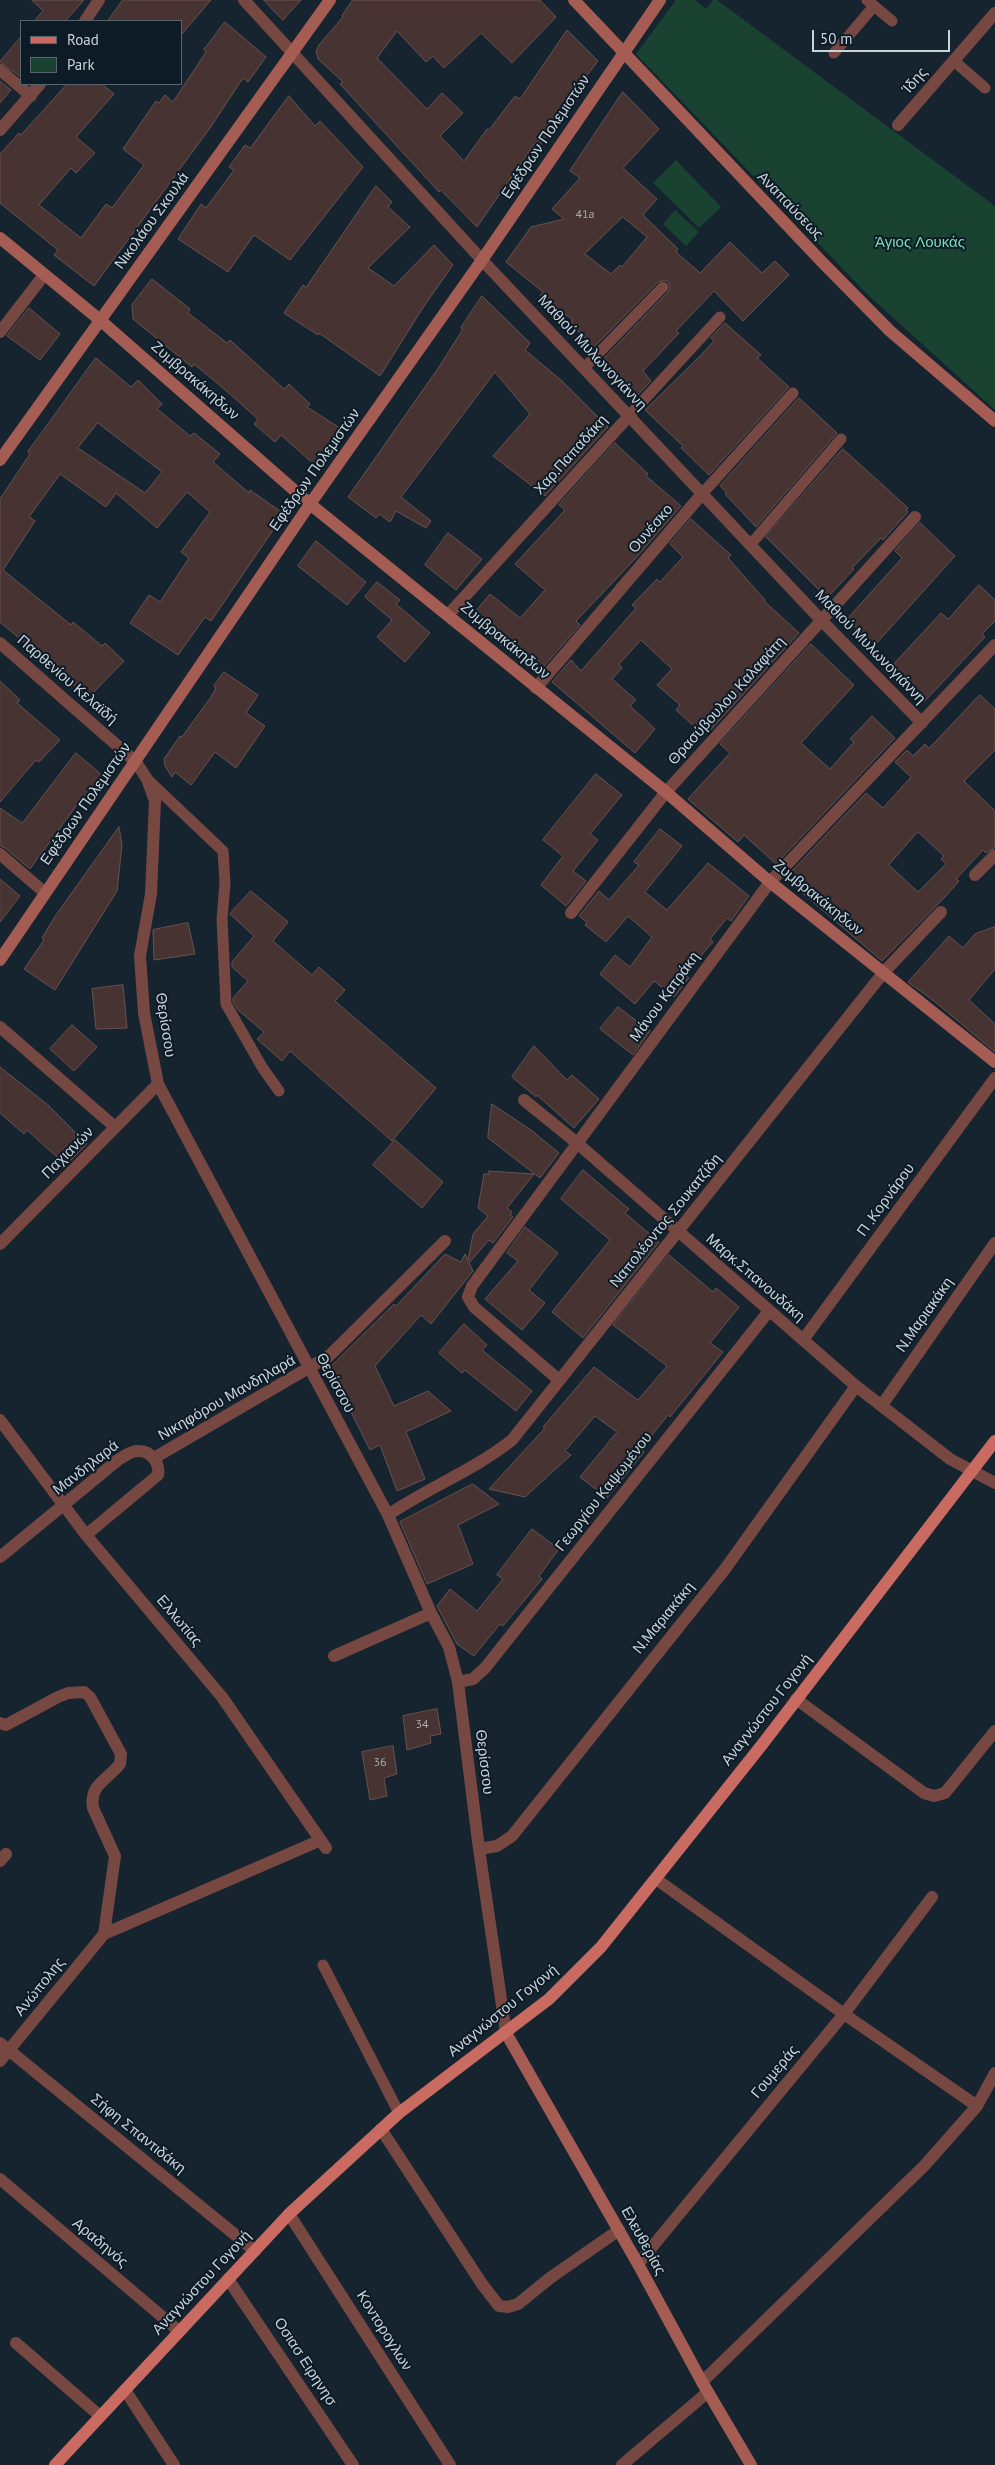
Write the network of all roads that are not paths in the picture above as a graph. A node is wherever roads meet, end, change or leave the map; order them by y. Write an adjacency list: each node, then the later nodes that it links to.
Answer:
1 (99, 0): 8 (street)
2 (244, 0): 10 (street, Μαθιού Μυλωνογιάννη)
3 (330, 0): 10 (street, Νικολάου Σκουλά)
4 (574, 0): 11 (street, Αναπαύσεως)
5 (660, 0): 11 (street, Εφέδρων Πολεμιστών)
6 (870, 3): 9 (lane); 12 (lane)
7 (995, 13): 13 (street, Ίδης)
8 (86, 20)
9 (892, 21)
10 (294, 52): 21 (street, Μαθιού Μυλωνογιάννη); 25 (street, Νικολάου Σκουλά)
11 (623, 53): 21 (street, Εφέδρων Πολεμιστών); 30 (street, Αναπαύσεως)
12 (834, 53)
13 (954, 61): 16 (lane); 18 (street, Ίδης)
14 (0, 70): 17 (street)
15 (39, 85): 17 (street)
16 (985, 88)
17 (31, 96): 19 (street)
18 (898, 125)
19 (0, 130)
20 (0, 238): 22 (street, Ζυμβρακάκηδων)
21 (482, 260): 27 (street, Μαθιού Μυλωνογιάννη); 34 (street, Εφέδρων Πολεμιστών)
22 (44, 275): 25 (street, Ζυμβρακάκηδων); 26 (street)
23 (663, 287): 27 (lane)
24 (720, 317): 29 (lane, Χαρ.Παπαδάκη)
25 (100, 320): 32 (street, Νικολάου Σκουλά); 34 (street, Ζυμβρακάκηδων)
26 (0, 332)
27 (584, 368): 29 (street, Μαθιού Μυλωνογιάννη)
28 (793, 393): 33 (lane, Ουνέσκο)
29 (629, 416): 33 (street, Μαθιού Μυλωνογιάννη); 37 (street, Χαρ.Παπαδάκη)
30 (995, 422)
31 (841, 439): 36 (lane)
32 (0, 460)
33 (702, 494): 36 (street, Μαθιού Μυλωνογιάννη); 41 (street, Ουνέσκο)
34 (310, 504): 37 (street, Ζυμβρακάκηδων); 43 (street, Εφέδρων Πολεμιστών)
35 (915, 517): 38 (street, Θρασύβουλου Καλαφάτη)
36 (751, 544): 38 (street, Μαθιού Μυλωνογιάννη)
37 (448, 615): 41 (street, Ζυμβρακάκηδων)
38 (821, 620): 42 (street, Μαθιού Μυλωνογιάννη); 45 (street, Θρασύβουλου Καλαφάτη)
39 (0, 643): 43 (street, Παρθενίου Κελαϊδή)
40 (995, 645): 42 (street, Μάνου Κατράκη)
41 (536, 688): 45 (street, Ζυμβρακάκηδων)
42 (922, 723): 49 (street, Μάνου Κατράκη)
43 (136, 762): 44 (street, Θερίσσου); 50 (street, Εφέδρων Πολεμιστών)
44 (147, 779): 58 (street, Θερίσσου); 59 (lane)
45 (666, 792): 49 (street, Ζυμβρακάκηδων); 52 (street, Θρασύβουλου Καλαφάτη)
46 (0, 854): 50 (street)
47 (995, 855): 48 (street)
48 (975, 875)
49 (770, 882): 54 (street, Ζυμβρακάκηδων); 62 (street, Μάνου Κατράκη)
50 (44, 892): 53 (street, Εφέδρων Πολεμιστών)
51 (941, 912): 54 (street, Ναπολέοντος Σουκατζίδη)
52 (571, 913)
53 (0, 960)
54 (884, 972): 56 (street, Ζυμβρακάκηδων); 63 (street, Ναπολέοντος Σουκατζίδη)
55 (0, 1027): 61 (street)
56 (995, 1062)
57 (995, 1078): 68 (street, Π .Κορνάρου)
58 (158, 1084): 61 (street, Παχιανών); 69 (street, Θερίσσου)
59 (279, 1091)
60 (524, 1100): 62 (street, Μαρκ.Σπανουδάκη)
61 (115, 1127): 66 (street, Παχιανών)
62 (577, 1143): 63 (street, Μαρκ.Σπανουδάκη); 70 (street, Μάνου Κατράκη)
63 (679, 1233): 67 (street, Μαρκ.Σπανουδάκη); 70 (street, Ναπολέοντος Σουκατζίδη)
64 (445, 1241): 69 (street, Νικηφόρου Μανδηλαρά)
65 (995, 1243): 72 (street, Ν.Μαριακάκη)
66 (0, 1244)
67 (769, 1311): 68 (street, Μαρκ.Σπανουδάκη); 84 (street, Γεωργίου Καψωμένου)
68 (803, 1340): 71 (street, Μαρκ.Σπανουδάκη)
69 (309, 1370): 75 (street, Νικηφόρου Μανδηλαρά); 79 (street, Θερίσσου)
70 (559, 1380): 79 (street, Ναπολέοντος Σουκατζίδη)
71 (856, 1386): 72 (street, Μαρκ.Σπανουδάκη); 88 (street, Ν.Μαριακάκη)
72 (882, 1405): 76 (street, Μαρκ.Σπανουδάκη)
73 (0, 1420): 78 (street, Ελλωτίας)
74 (995, 1441): 76 (main road, Αναγνώστου Γογονή)
75 (154, 1458): 78 (street, Μανδηλαρά); 80 (street)
76 (973, 1470): 77 (street, Μαρκ.Σπανουδάκη); 85 (main road, Αναγνώστου Γογονή)
77 (995, 1483)
78 (65, 1506): 80 (street, Ελλωτίας); 81 (street, Μανδηλαρά)
79 (388, 1515): 82 (street, Θερίσσου)
80 (86, 1535): 91 (street, Ελλωτίας)
81 (0, 1557)
82 (431, 1613): 83 (street); 84 (street, Θερίσσου)
83 (334, 1656)
84 (458, 1682): 88 (street, Θερίσσου)
85 (796, 1699): 87 (street); 89 (main road, Αναγνώστου Γογονή)
86 (0, 1723): 91 (street)
87 (995, 1731)
88 (479, 1849): 94 (street, Θερίσσου)
89 (656, 1879): 93 (street); 94 (main road, Αναγνώστου Γογονή)
90 (932, 1897): 93 (street, Γουμεράς)
91 (104, 1934): 95 (street, Ανώπολης)
92 (323, 1965): 99 (lane)
93 (844, 2014): 98 (street); 105 (street, Γουμεράς)
94 (506, 2032): 99 (main road, Αναγνώστου Γογονή); 103 (street, Ελευθερίας)
95 (5, 2047): 96 (street, Ανώπολης); 104 (street, Σήφη Σπαντιδάκη)
96 (0, 2061)
97 (995, 2073): 98 (street)
98 (977, 2106): 109 (street)
99 (399, 2113): 100 (main road, Αναγνώστου Γογονή)
100 (381, 2130): 102 (main road, Αναγνώστου Γογονή); 103 (street)
101 (0, 2179): 107 (street, Αραδηνός)
102 (289, 2214): 104 (main road, Αναγνώστου Γογονή); 115 (street, Κοντορογλων)
103 (619, 2230): 105 (street, Ελευθερίας)
104 (255, 2251): 106 (main road, Αναγνώστου Γογονή)
105 (638, 2264): 109 (street, Ελευθερίας)
106 (228, 2279): 107 (main road, Αναγνώστου Γογονή); 114 (street, Οσιασ Ειρηνησ)
107 (178, 2331): 110 (main road, Αναγνώστου Γογονή)
108 (16, 2343): 111 (street)
109 (705, 2387): 116 (street); 117 (street, Ελευθερίας)
110 (125, 2390): 111 (main road, Αναγνώστου Γογονή); 113 (street)
111 (100, 2416): 112 (main road, Αναγνώστου Γογονή)
112 (55, 2465)
113 (174, 2465)
114 (353, 2465)
115 (450, 2465)
116 (622, 2465)
117 (751, 2465)

